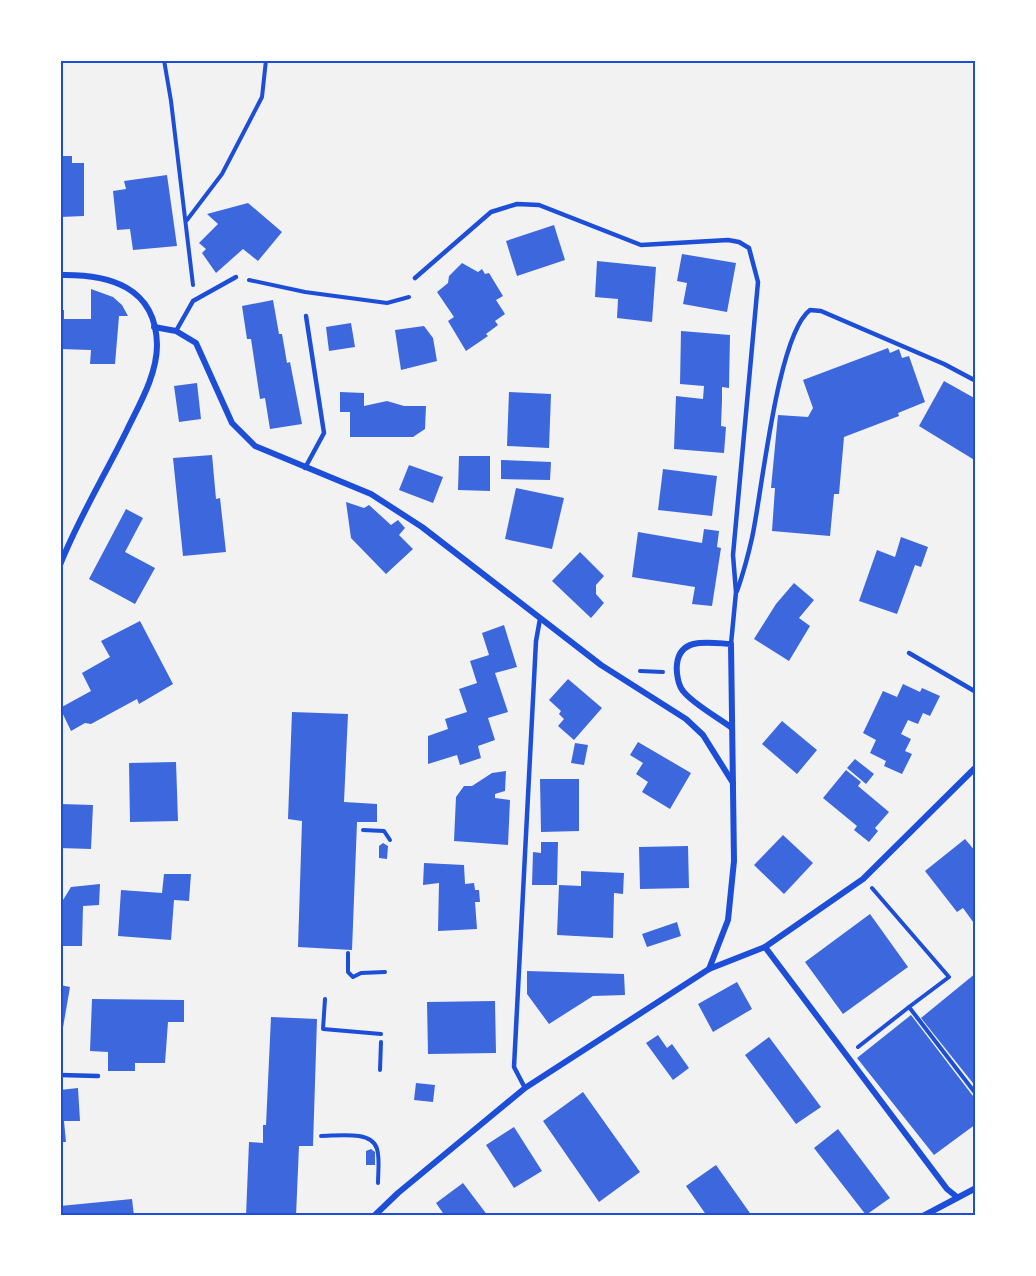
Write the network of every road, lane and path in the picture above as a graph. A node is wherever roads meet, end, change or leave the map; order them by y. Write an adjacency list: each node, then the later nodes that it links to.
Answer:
1 (164, 60): 3 (path)
2 (266, 60): 3 (path)
3 (186, 220): 8 (path)
4 (60, 275): 10 (street)
5 (236, 277): 7 (path); 8 (lane)
6 (416, 279): 15 (lane)
7 (409, 297)
8 (194, 301): 11 (lane)
9 (306, 316): 13 (lane)
10 (154, 327): 11 (street); 14 (street)
11 (176, 331): 13 (street)
12 (976, 381): 15 (lane)
13 (305, 468): 16 (street)
14 (60, 565)
15 (736, 592): 17 (lane)
16 (540, 619): 19 (street); 40 (lane)
17 (731, 644): 20 (street); 22 (street)
18 (909, 652): 21 (lane)
19 (613, 671): 20 (path); 24 (street)
20 (676, 672): 22 (street)
21 (976, 692)
22 (732, 728): 24 (street)
23 (976, 767): 27 (street)
24 (733, 783): 30 (street)
25 (363, 830): 26 (path)
26 (390, 840)
27 (863, 879): 28 (street); 33 (path)
28 (765, 947): 30 (street); 36 (street)
29 (348, 952): 31 (path)
30 (709, 969): 40 (street)
31 (385, 972)
32 (325, 999): 34 (path)
33 (909, 1007): 36 (path); 41 (path)
34 (381, 1034)
35 (381, 1042): 37 (path)
36 (847, 1056): 45 (street)
37 (380, 1070)
38 (60, 1075): 39 (lane)
39 (98, 1076)
40 (525, 1088): 46 (street)
41 (976, 1094)
42 (321, 1136): 43 (path)
43 (378, 1183)
44 (976, 1188): 45 (street)
45 (957, 1197): 47 (street)
46 (374, 1216)
47 (923, 1216)

